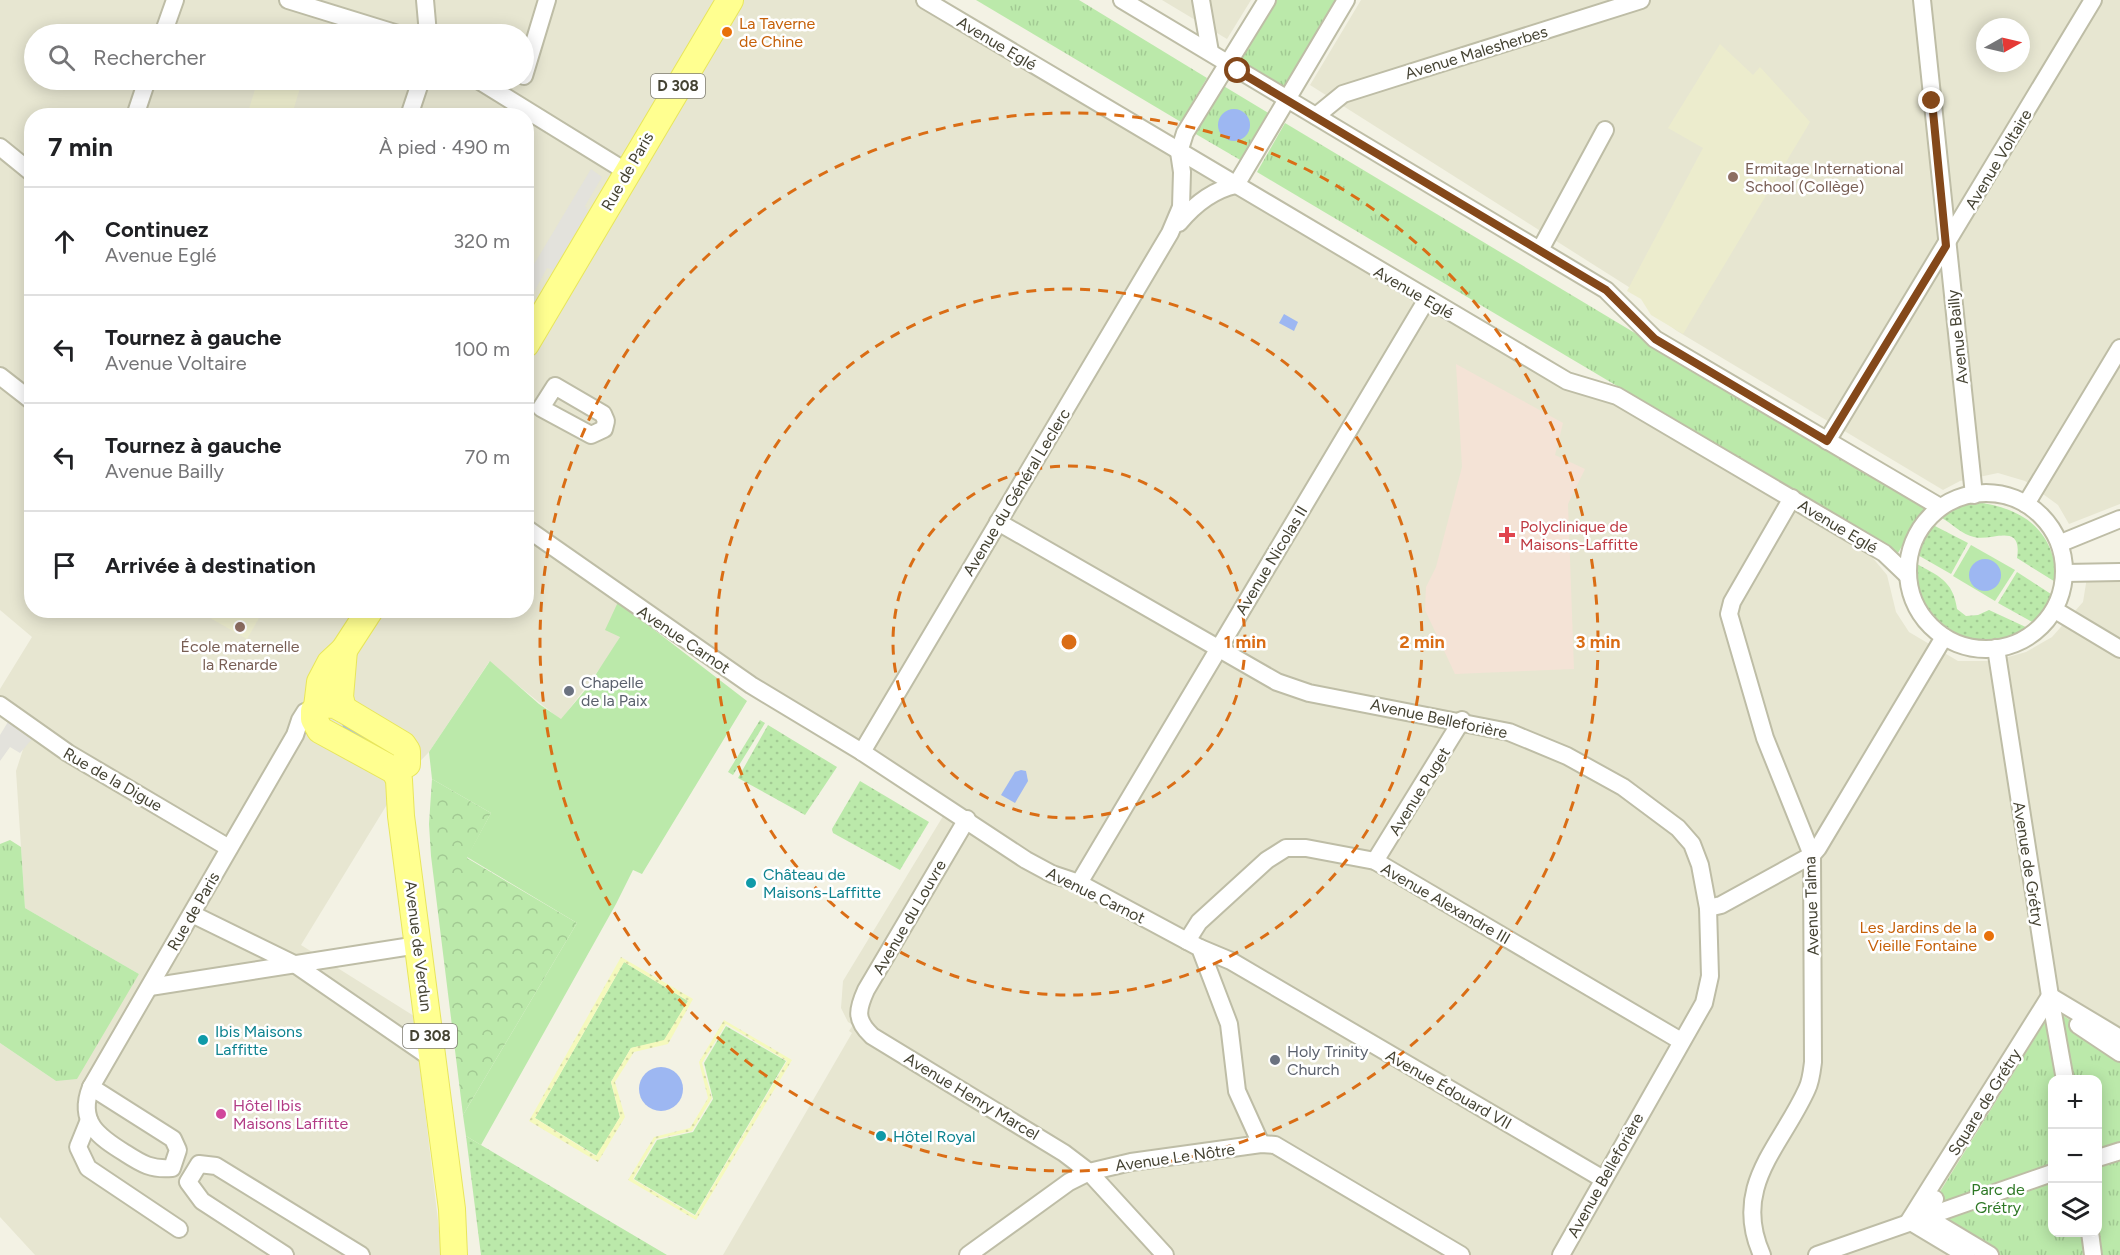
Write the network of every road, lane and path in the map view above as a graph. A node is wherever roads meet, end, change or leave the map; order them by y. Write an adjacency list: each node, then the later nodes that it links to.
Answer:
1 (175, 0): 14 (street)
2 (288, 0): 15 (street)
3 (425, 0): 16 (street)
4 (547, 0): 17 (street)
5 (730, 0): 35 (main road, Rue de Paris / D 308)
6 (925, 0): 33 (street, Avenue Eglé)
7 (1122, 0): 18 (street)
8 (1201, 0): 18 (street)
9 (1267, 0): 19 (street, Avenue du Général Leclerc)
10 (1346, 0): 24 (street)
11 (1641, 0): 30 (street, Avenue Malesherbes)
12 (1922, 0): 38 (street, Avenue Bailly)
13 (2093, 0): 38 (street, Avenue Voltaire)
14 (167, 24)
15 (366, 24)
16 (427, 24)
17 (534, 42)
18 (1210, 52): 19 (street)
19 (1227, 64): 24 (street); 33 (street, Avenue du Général Leclerc)
20 (144, 90): 26 (street)
21 (418, 90): 27 (street)
22 (495, 90): 25 (street)
23 (520, 90): 25 (street)
24 (1288, 99): 30 (street); 36 (street)
25 (516, 103): 28 (street)
26 (138, 108)
27 (412, 108)
28 (524, 108)
29 (534, 114): 35 (street)
30 (1316, 116): 39 (street)
31 (1605, 130): 39 (street)
32 (0, 147): 34 (street)
33 (1179, 152): 36 (street, Avenue Eglé); 37 (street, Avenue du Général Leclerc)
34 (24, 166)
35 (627, 172): 41 (main road, Rue de Paris / D 308)
36 (1236, 185): 37 (street, Avenue du Général Leclerc); 40 (street, Avenue Eglé)
37 (1170, 233): 51 (street, Avenue du Général Leclerc)
38 (1946, 246): 45 (street, Avenue Voltaire); 46 (street, Avenue Bailly)
39 (1540, 250): 45 (street)
40 (1427, 299): 47 (street, Avenue Eglé); 63 (street, Avenue Nicolas II)
41 (534, 326)
42 (2120, 348): 48 (street)
43 (0, 376): 44 (street)
44 (24, 396)
45 (1827, 441): 49 (street)
46 (1974, 495): 48 (street); 49 (street)
47 (1792, 498): 56 (street, Avenue Eglé); 72 (street, Avenue Talma)
48 (2026, 504): 53 (street)
49 (1940, 507): 56 (street)
50 (2120, 519): 53 (street)
51 (998, 522): 63 (street, Avenue Belleforière); 68 (street, Avenue du Général Leclerc)
52 (534, 533): 68 (street, Avenue Carnot)
53 (2061, 543): 55 (street)
54 (2120, 572): 55 (street)
55 (2065, 573): 57 (street)
56 (1906, 574): 59 (street)
57 (2055, 610): 60 (street); 61 (street)
58 (365, 618): 62 (main road, Rue de Paris)
59 (1944, 637): 60 (street); 72 (street)
60 (1996, 648): 81 (street, Avenue de Grétry)
61 (2120, 649)
62 (344, 650): 65 (main road, Rue de Paris); 66 (main road, Rue de Paris)
63 (1218, 650): 67 (street, Avenue Belleforière); 74 (street, Avenue Nicolas II)
64 (0, 705): 71 (street, Rue de la Digue)
65 (343, 710): 66 (main road); 69 (main road)
66 (310, 720): 69 (main road); 71 (street, Rue de Paris)
67 (1462, 720): 73 (street, Avenue Puget); 75 (street, Avenue Belleforière)
68 (862, 752): 70 (street, Avenue Carnot)
69 (401, 761): 78 (main road, Avenue de Verdun / D 308)
70 (967, 819): 74 (street, Avenue Carnot); 82 (street, Avenue du Louvre)
71 (229, 848): 76 (street, Rue de Paris)
72 (1812, 855): 75 (street); 108 (street, Avenue Talma)
73 (1376, 861): 77 (street, Avenue Alexandre III); 84 (street, Avenue Alexandre III)
74 (1079, 883): 77 (street, Avenue Carnot)
75 (1708, 908): 84 (street, Avenue Belleforière)
76 (192, 914): 79 (street); 80 (street, Rue de Paris)
77 (1194, 944): 90 (street); 95 (street, Avenue Édouard VII)
78 (418, 945): 79 (street); 86 (main road, Avenue de Verdun / D 308)
79 (296, 965): 80 (street); 86 (street)
80 (150, 987): 88 (street, Rue de Paris)
81 (2051, 1003): 83 (street); 85 (street); 87 (street, Avenue de Grétry); 97 (street, Square de Grétry)
82 (858, 1018): 93 (street, Avenue Henry Marcel)
83 (2120, 1038)
84 (1681, 1041): 95 (street, Avenue Belleforière)
85 (2120, 1053)
86 (434, 1060): 96 (main road, Avenue de Verdun / D 308)
87 (2064, 1075)
88 (91, 1087): 89 (street, Rue de Paris); 89 (street)
89 (89, 1120): 98 (street, Rue de Paris)
90 (1261, 1144): 93 (street, Avenue Le Nôtre); 106 (street)
91 (2120, 1151): 92 (street)
92 (2102, 1156)
93 (1089, 1172): 104 (street, Avenue Le Nôtre); 105 (street, Avenue Henry Marcel)
94 (2048, 1174): 97 (street)
95 (1603, 1179): 107 (street, Avenue Belleforière)
96 (452, 1209): 102 (main road, Avenue de Verdun / D 308); 103 (main road, Avenue de Verdun / D 308)
97 (1917, 1219): 109 (street); 110 (street); 111 (street)
98 (179, 1229)
99 (2091, 1237): 112 (street)
100 (285, 1255): 101 (street)
101 (361, 1255)
102 (454, 1255)
103 (462, 1255)
104 (968, 1255)
105 (1165, 1255)
106 (1461, 1255)
107 (1561, 1255)
108 (1762, 1255)
109 (1817, 1255)
110 (1966, 1255)
111 (1990, 1255)
112 (2093, 1255)

